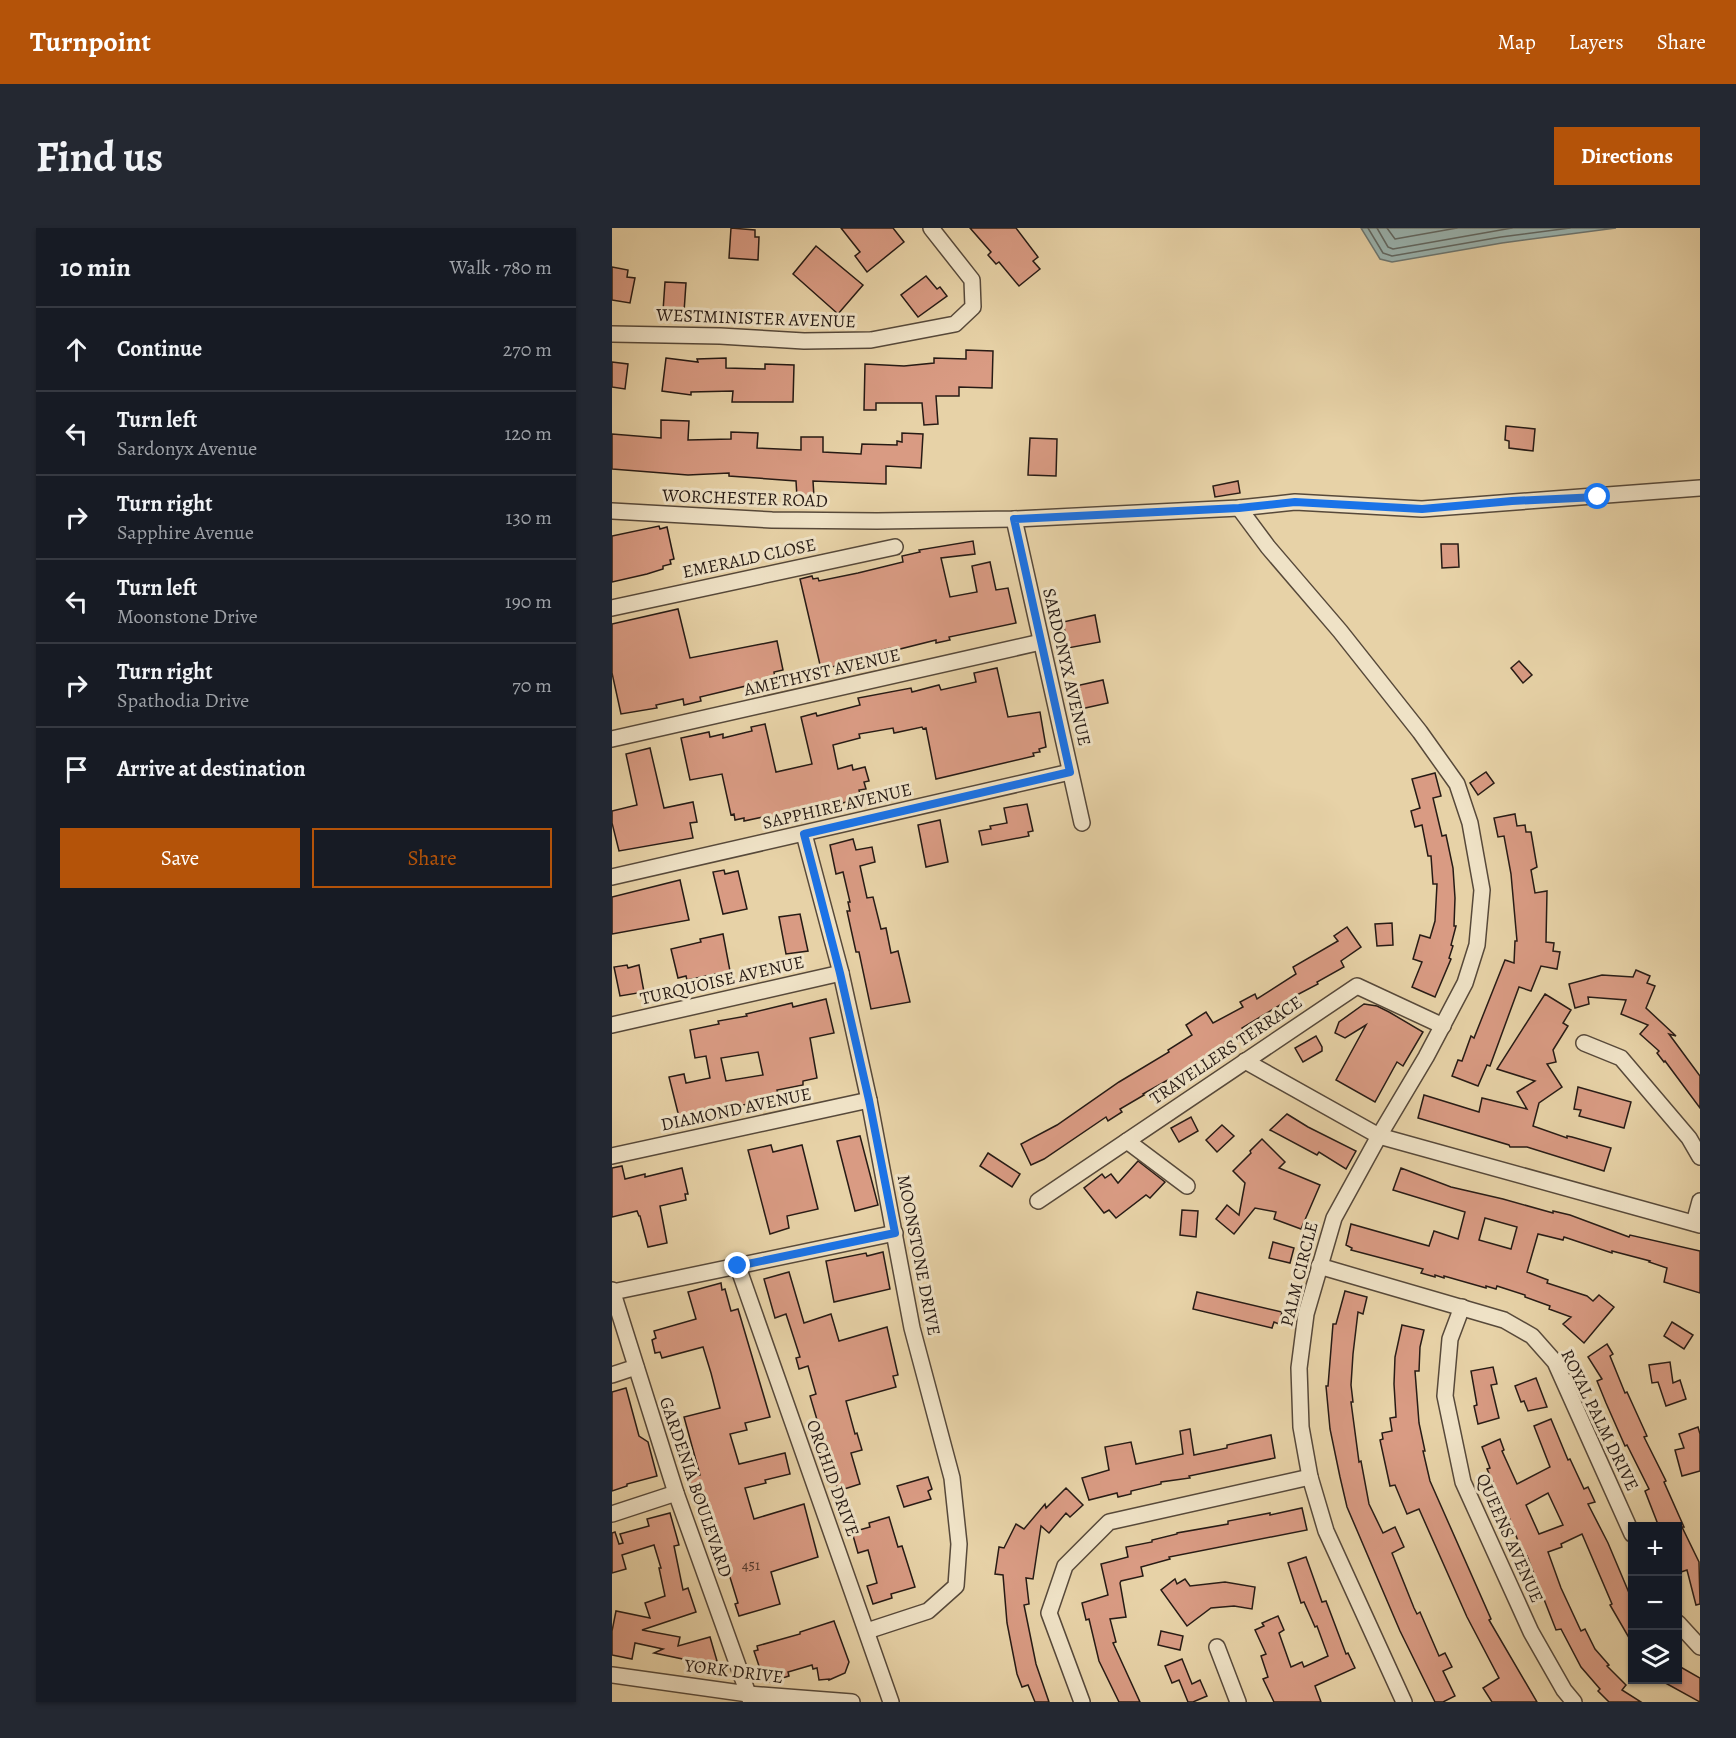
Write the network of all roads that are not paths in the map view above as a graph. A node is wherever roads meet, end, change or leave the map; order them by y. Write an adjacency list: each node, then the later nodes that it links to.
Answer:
1 (931, 228): 2 (street, WESTMINISTER AVENUE)
2 (612, 334)
3 (1700, 488): 4 (street, WORCHESTER ROAD)
4 (1239, 508): 6 (street, WORCHESTER ROAD); 17 (street, PALM CIRCLE)
5 (612, 511): 6 (street, WORCHESTER ROAD)
6 (1014, 519): 9 (street, SARDONYX AVENUE)
7 (894, 547): 8 (street, EMERALD CLOSE)
8 (612, 608)
9 (1041, 642): 10 (street, AMETHYST AVENUE); 11 (street, SARDONYX AVENUE)
10 (612, 739)
11 (1070, 772): 12 (street, SARDONYX AVENUE); 13 (street, SAPPHIRE AVENUE)
12 (1082, 823)
13 (804, 834): 14 (street, SAPPHIRE AVENUE); 15 (street, MOONSTONE DRIVE)
14 (612, 877)
15 (840, 973): 16 (street, TURQUOISE AVENUE); 20 (street, MOONSTONE DRIVE)
16 (612, 1025)
17 (1443, 1026): 19 (street, TRAVELLERS TERRACE); 21 (street, PALM CIRCLE)
18 (1584, 1043): 24 (street)
19 (1245, 1061): 21 (street); 22 (street, TRAVELLERS TERRACE)
20 (869, 1100): 23 (street, DIAMOND AVENUE); 29 (street, MOONSTONE DRIVE)
21 (1379, 1136): 28 (street); 31 (street, PALM CIRCLE)
22 (1127, 1141): 25 (street); 26 (street, TRAVELLERS TERRACE)
23 (612, 1156)
24 (1700, 1157)
25 (1187, 1186)
26 (1038, 1201)
27 (1700, 1201): 28 (street)
28 (1697, 1224)
29 (895, 1233): 30 (street); 41 (street, MOONSTONE DRIVE)
30 (738, 1266): 32 (street); 41 (street, ORCHID DRIVE)
31 (1319, 1266): 33 (street, ROYAL PALM DRIVE); 36 (street, PALM CIRCLE)
32 (612, 1291): 34 (street, GARDENIA BOULEVARD)
33 (1462, 1307): 39 (street, ROYAL PALM DRIVE); 51 (street, QUEENS AVENUE)
34 (636, 1367): 35 (street); 37 (street, GARDENIA BOULEVARD)
35 (612, 1375)
36 (1310, 1477): 48 (street); 50 (street, PALM CIRCLE)
37 (676, 1493): 38 (street); 45 (street, GARDENIA BOULEVARD)
38 (612, 1514)
39 (1628, 1525)
40 (1682, 1628): 43 (street)
41 (867, 1631): 47 (street, ORCHID DRIVE)
42 (1217, 1647): 49 (street)
43 (1700, 1647)
44 (612, 1675): 45 (street, YORK DRIVE)
45 (749, 1698): 46 (street, YORK DRIVE)
46 (852, 1702)
47 (891, 1702)
48 (1082, 1702)
49 (1238, 1702)
50 (1404, 1702)
51 (1575, 1702)

